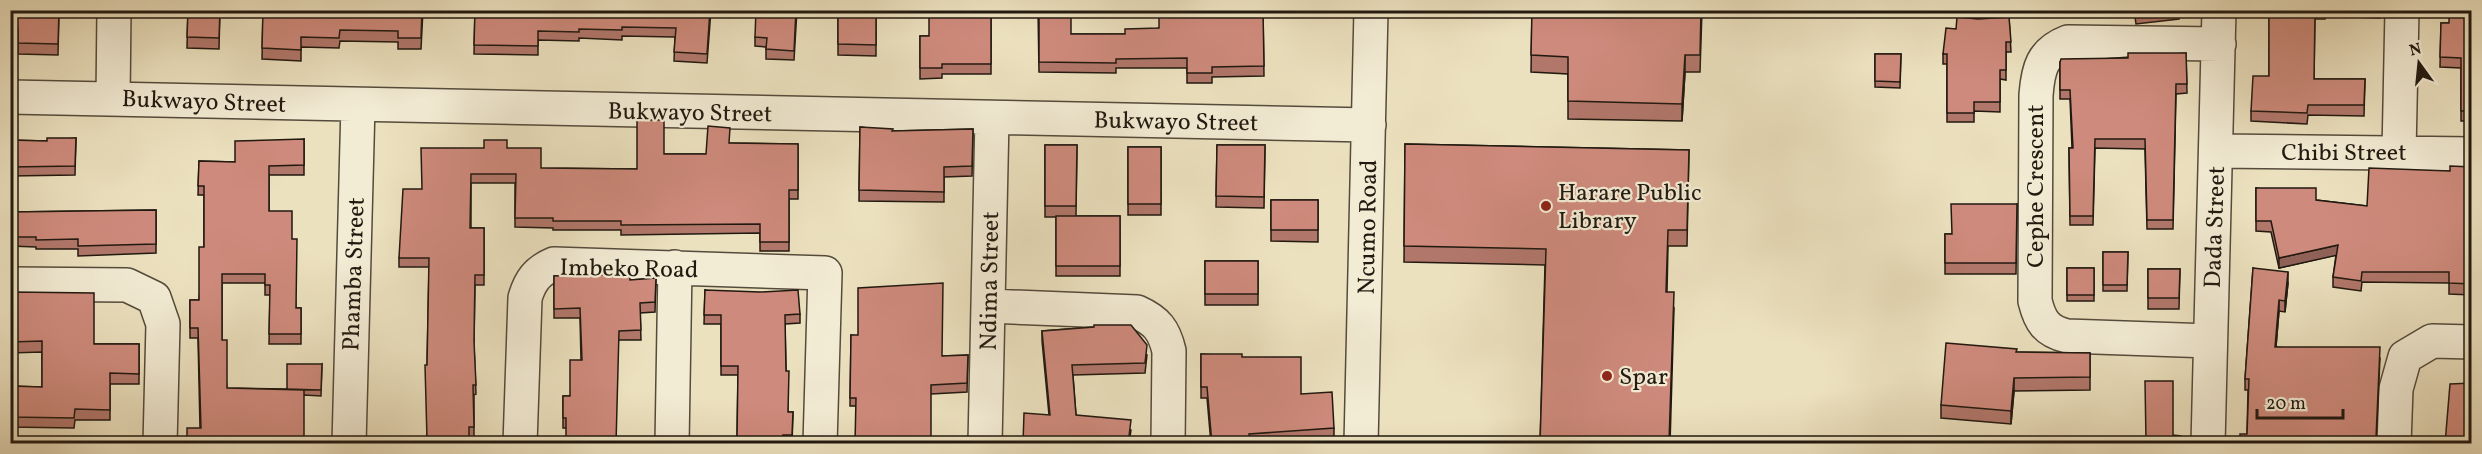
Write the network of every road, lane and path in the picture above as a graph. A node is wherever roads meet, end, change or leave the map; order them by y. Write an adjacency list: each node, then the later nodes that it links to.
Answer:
1 (114, 10): 7 (street)
2 (1371, 10): 10 (street, Ncumo Road)
3 (2220, 10): 5 (street, Dada Street)
4 (2402, 10): 12 (street)
5 (2219, 44): 11 (street, Dada Street); 17 (street, Cephe Crescent)
6 (10, 97): 7 (street, Bukwayo Street)
7 (113, 99): 8 (street, Bukwayo Street)
8 (358, 105): 9 (street, Bukwayo Street); 20 (street, Phamba Street)
9 (992, 117): 10 (street, Bukwayo Street); 16 (street, Ndima Street)
10 (1369, 125): 26 (street, Ncumo Road)
11 (2217, 151): 12 (street, Chibi Street); 17 (street, Dada Street)
12 (2399, 152): 13 (street, Chibi Street)
13 (2472, 154)
14 (675, 267): 21 (street, Imbeko Road); 22 (street); 23 (street, Imbeko Road)
15 (10, 284): 19 (street)
16 (988, 306): 24 (street, Ndima Street); 25 (street)
17 (2210, 340): 27 (street, Dada Street)
18 (2472, 342): 28 (street)
19 (160, 444)
20 (349, 444)
21 (520, 444)
22 (672, 444)
23 (820, 444)
24 (985, 444)
25 (1168, 444)
26 (1361, 444)
27 (2208, 444)
28 (2394, 444)

